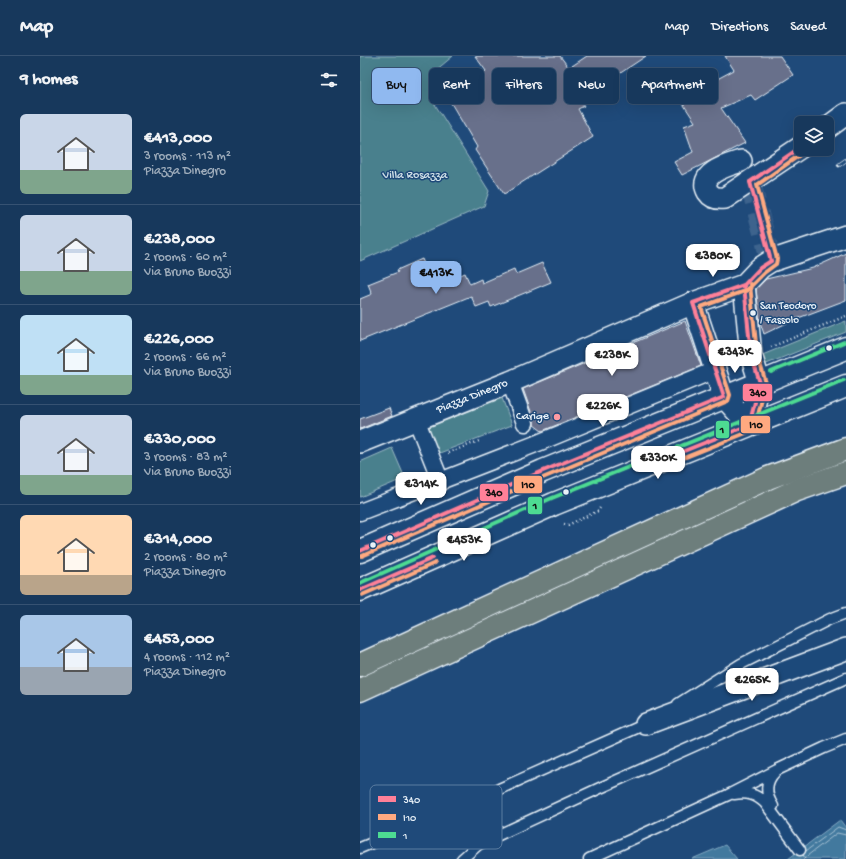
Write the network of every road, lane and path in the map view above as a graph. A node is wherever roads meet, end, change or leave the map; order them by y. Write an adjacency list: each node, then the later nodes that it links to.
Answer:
1 (846, 114): 2 (street)
2 (834, 123)
3 (794, 152): 4 (street)
4 (742, 160)
5 (846, 236): 6 (street)
6 (744, 285): 7 (street); 10 (street)
7 (693, 303): 11 (street); 12 (street)
8 (846, 316): 10 (path)
9 (846, 348): 13 (main road)
10 (751, 355): 13 (street)
11 (715, 370): 15 (street); 18 (street)
12 (510, 382): 16 (street, Piazza Dinegro); 18 (street, Piazza Dinegro)
13 (760, 383): 15 (main road); 17 (street)
14 (846, 386): 17 (main road)
15 (724, 397): 17 (street); 26 (main road)
16 (416, 419): 20 (street, Piazza Dinegro); 22 (street)
17 (749, 425): 27 (main road)
18 (529, 433): 24 (street)
19 (480, 441): 22 (path)
20 (360, 442)
21 (846, 449): 30 (highway)
22 (432, 459): 24 (street)
23 (846, 473): 32 (highway)
24 (441, 482): 25 (street)
25 (360, 512)
26 (360, 551)
27 (360, 590)
28 (846, 613): 33 (lane)
29 (846, 649): 33 (street)
30 (360, 665)
31 (846, 678): 38 (lane)
32 (360, 690)
33 (646, 724): 36 (lane)
34 (846, 739): 35 (lane)
35 (777, 770): 37 (lane); 37 (lane)
36 (502, 787)
37 (728, 795): 43 (lane)
38 (502, 833)
39 (370, 844): 40 (lane)
40 (360, 848)
41 (473, 849): 42 (lane)
42 (462, 859)
43 (590, 859)

